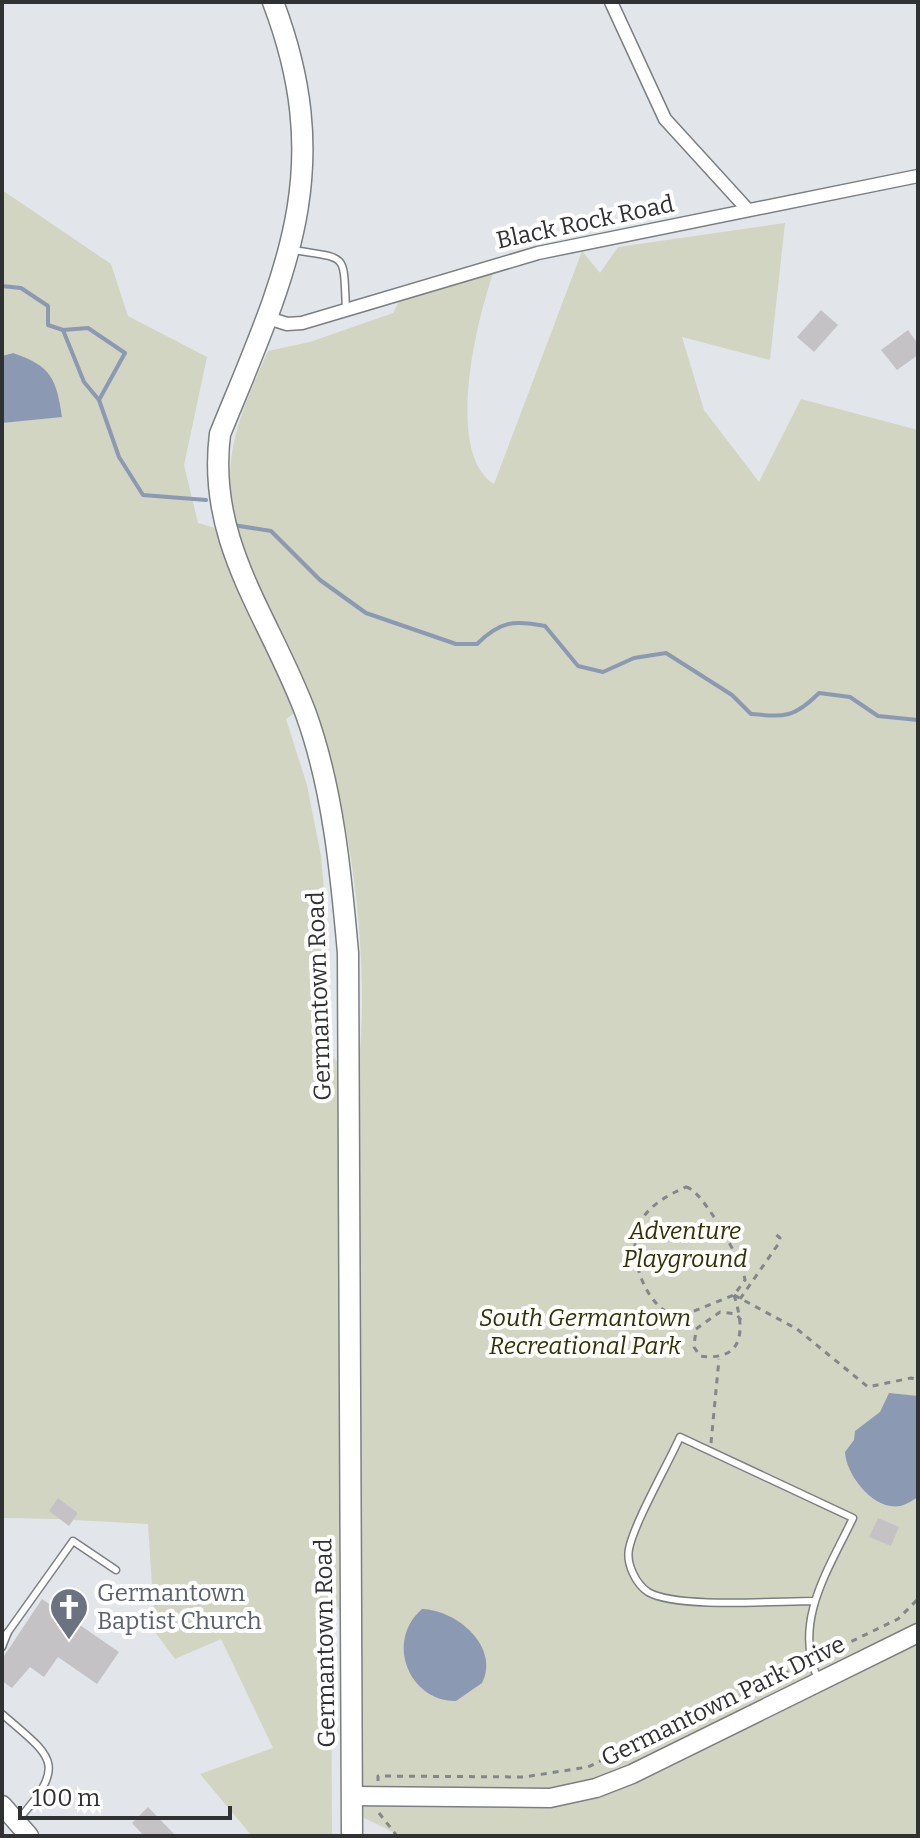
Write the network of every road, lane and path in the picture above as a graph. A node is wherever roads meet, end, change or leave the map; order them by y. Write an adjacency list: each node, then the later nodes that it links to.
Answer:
1 (273, 2): 5 (main road, Germantown Road)
2 (611, 2): 4 (street)
3 (918, 176): 4 (street, Black Rock Road)
4 (748, 210): 6 (street, Black Rock Road)
5 (291, 250): 6 (lane); 7 (main road, Germantown Road)
6 (346, 309): 7 (street, Black Rock Road)
7 (268, 318): 26 (main road, Germantown Road)
8 (773, 1232): 10 (path)
9 (734, 1295): 9 (path); 10 (path); 11 (path)
10 (740, 1299): 13 (path)
11 (741, 1320): 12 (path); 12 (path)
12 (719, 1359): 14 (path)
13 (918, 1380)
14 (710, 1451): 17 (lane); 17 (lane)
15 (116, 1570): 18 (lane)
16 (918, 1599): 22 (path)
17 (813, 1601): 22 (lane)
18 (8, 1632): 20 (lane); 21 (lane)
19 (918, 1633): 23 (street, Germantown Park Drive)
20 (2, 1639)
21 (2, 1647)
22 (810, 1661): 23 (lane); 25 (path)
23 (819, 1682): 26 (street, Germantown Park Drive)
24 (2, 1714): 29 (lane)
25 (378, 1776)
26 (352, 1796): 30 (main road, Germantown Road)
27 (2, 1805): 29 (street)
28 (380, 1815): 31 (path)
29 (23, 1829)
30 (352, 1836)
31 (397, 1836)

